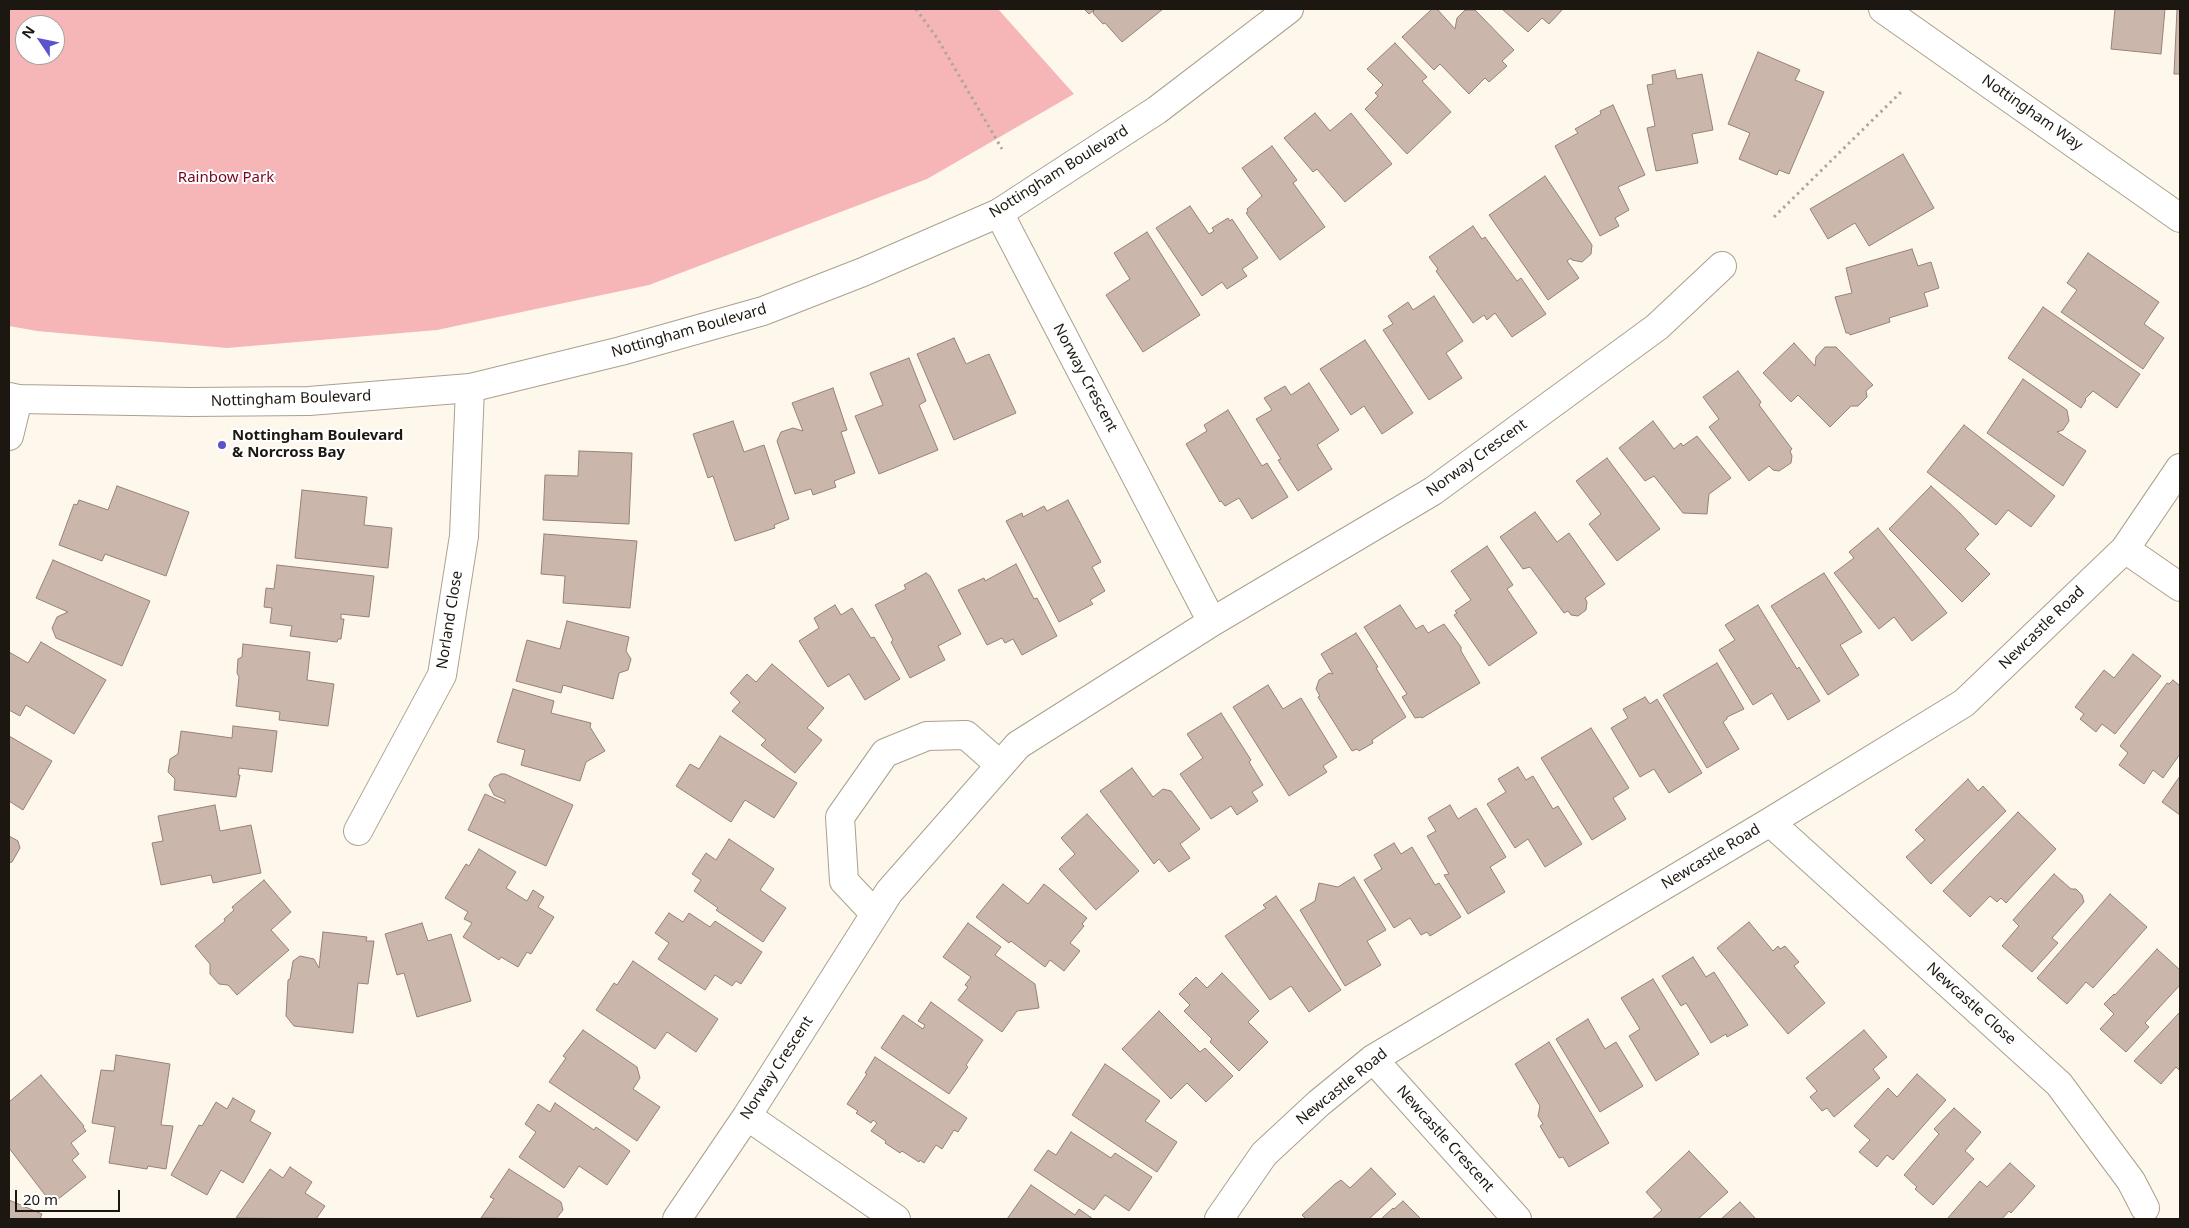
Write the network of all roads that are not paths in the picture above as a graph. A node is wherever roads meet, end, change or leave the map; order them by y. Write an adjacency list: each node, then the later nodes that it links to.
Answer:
1 (1289, 9): 3 (street, Nottingham Boulevard)
2 (1883, 9): 4 (street, Nottingham Way)
3 (999, 212): 6 (street, Nottingham Boulevard); 12 (street, Norway Crescent)
4 (2180, 218)
5 (1722, 266): 12 (street, Norway Crescent)
6 (470, 388): 7 (street, Nottingham Boulevard); 15 (street, Norland Close)
7 (13, 398): 8 (street)
8 (9, 436)
9 (2180, 468): 10 (street, Newcastle Road)
10 (2125, 549): 11 (street); 14 (street, Newcastle Road)
11 (2180, 587)
12 (1212, 622): 13 (street, Norway Crescent)
13 (1000, 765): 16 (street, Norway Crescent); 16 (street)
14 (1770, 822): 17 (street, Newcastle Road); 19 (street, Newcastle Close)
15 (358, 831)
16 (875, 914): 18 (street, Norway Crescent)
17 (1373, 1059): 22 (street, Newcastle Road); 23 (street, Newcastle Crescent)
18 (747, 1116): 20 (street, Norway Crescent); 21 (street)
19 (2145, 1208)
20 (677, 1219)
21 (896, 1219)
22 (1218, 1219)
23 (1517, 1219)

